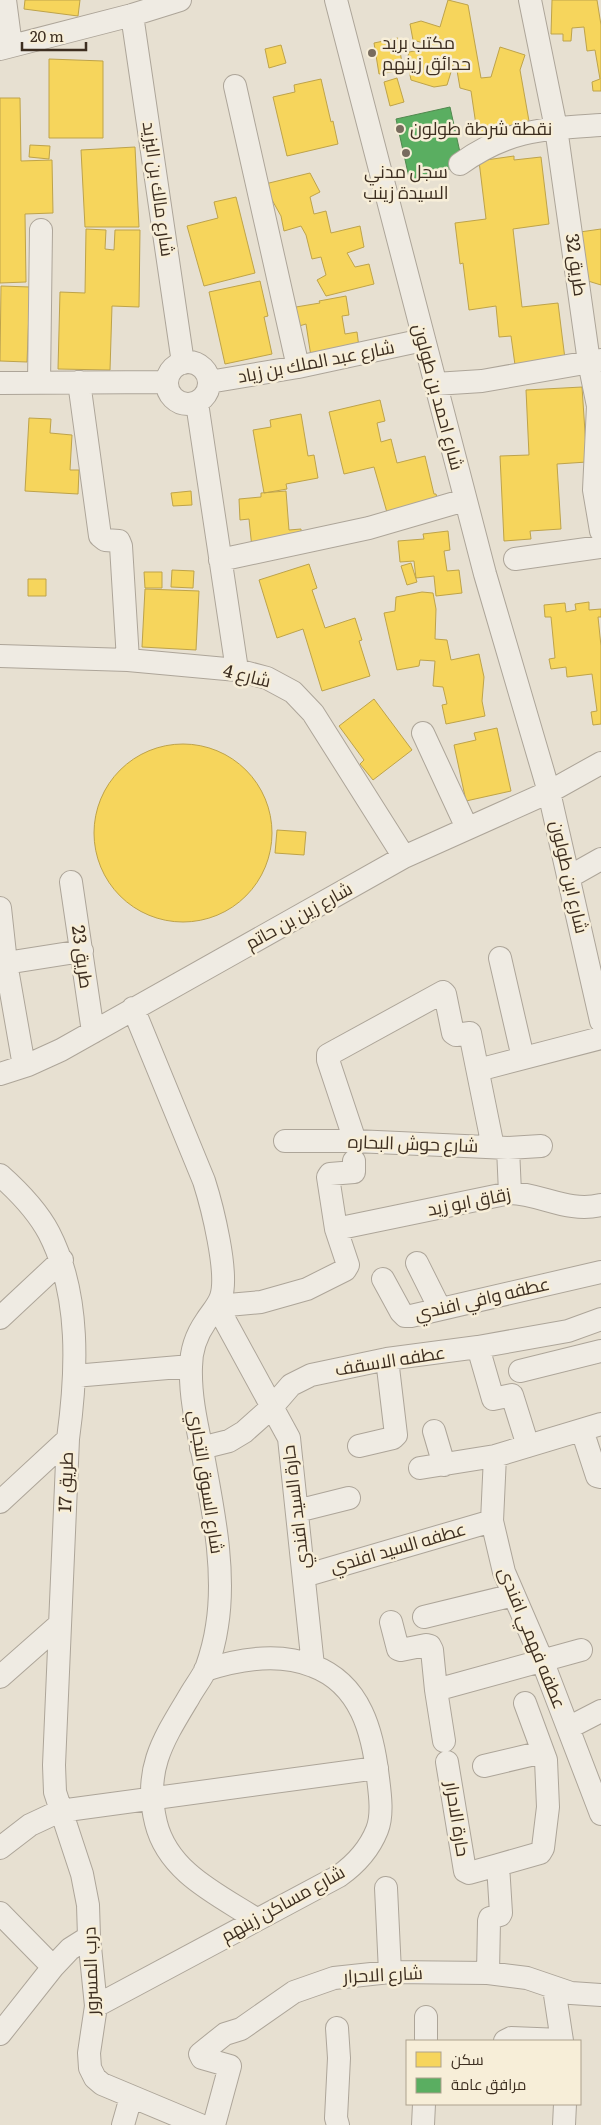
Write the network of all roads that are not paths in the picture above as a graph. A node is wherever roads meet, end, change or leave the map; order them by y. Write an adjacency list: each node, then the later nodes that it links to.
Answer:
1 (5, 0): 6 (street)
2 (180, 0): 5 (street)
3 (336, 0): 12 (street, شارع احمد بن طولون)
4 (530, 0): 9 (street, طريق 32)
5 (132, 15): 6 (street); 14 (street, شارع مالك بن اليزيد)
6 (6, 48)
7 (234, 86): 15 (street)
8 (601, 125): 9 (street)
9 (556, 128): 10 (street); 13 (street, طريق 32)
10 (460, 164)
11 (41, 230): 20 (street)
12 (423, 340): 15 (street, شارع عبد الملك بن زياد); 21 (street, شارع احمد بن طولون)
13 (595, 361): 21 (street); 24 (street, طريق 32)
14 (183, 363): 17 (street); 18 (street)
15 (298, 367): 18 (street, شارع عبد الملك بن زياد)
16 (79, 382): 17 (street); 20 (street); 29 (street)
17 (167, 382): 22 (street)
18 (209, 382): 22 (street)
19 (0, 383): 20 (street)
20 (39, 383)
21 (435, 384): 23 (street, شارع احمد بن طولون)
22 (197, 403): 27 (street)
23 (465, 500): 27 (street); 33 (street, شارع احمد بن طولون)
24 (601, 531)
25 (601, 547): 26 (street)
26 (515, 559)
27 (220, 560): 30 (street)
28 (0, 656): 29 (street, شارع 4)
29 (128, 660): 30 (street, شارع 4)
30 (237, 670): 35 (street, شارع 4)
31 (423, 733): 34 (street)
32 (601, 763): 33 (street, شارع زين بن حاتم)
33 (549, 792): 34 (street, شارع زين بن حاتم); 37 (street, شارع ابن طولون)
34 (466, 828): 35 (street, شارع زين بن حاتم)
35 (404, 857): 44 (street, شارع زين بن حاتم)
36 (601, 859): 37 (street)
37 (569, 877): 40 (street, شارع ابن طولون)
38 (71, 882): 41 (street, طريق 23)
39 (0, 908): 43 (street)
40 (592, 941): 45 (street, شارع ابن طولون)
41 (82, 951): 43 (street); 46 (street, طريق 23)
42 (500, 958): 48 (street)
43 (6, 963): 49 (street)
44 (134, 1008): 46 (street, شارع زين بن حاتم); 64 (street, شارع السوق التجاري)
45 (601, 1021)
46 (93, 1032): 49 (street, شارع زين بن حاتم)
47 (601, 1038): 48 (street)
48 (523, 1058): 50 (street)
49 (24, 1066): 51 (street, شارع زين بن حاتم)
50 (478, 1070): 54 (street); 55 (street)
51 (0, 1074)
52 (285, 1141): 55 (street, شارع حوش البحاره)
53 (541, 1146): 54 (street, شارع حوش البحاره)
54 (501, 1147): 55 (street, شارع حوش البحاره); 57 (street)
55 (354, 1151): 59 (street)
56 (0, 1175): 60 (street, طريق 17)
57 (510, 1193): 58 (street, زقاق ابو زيد); 59 (street, زقاق ابو زيد)
58 (601, 1205)
59 (336, 1229): 64 (street)
60 (62, 1260): 66 (street); 73 (street, طريق 17)
61 (418, 1263): 65 (street)
62 (601, 1272): 65 (street, عطفه وافي افندي)
63 (383, 1279): 65 (street, عطفه وافي افندي)
64 (217, 1306): 71 (street, شارع السوق التجاري); 74 (street, حارة السيد افندي)
65 (440, 1309)
66 (0, 1318)
67 (601, 1319): 68 (street, عطفه الاسقف)
68 (478, 1347): 70 (street, عطفه الاسقف); 79 (street)
69 (601, 1351): 72 (street)
70 (387, 1359): 74 (street, عطفه الاسقف); 78 (street)
71 (191, 1366): 73 (street); 80 (street, شارع السوق التجاري)
72 (520, 1371)
73 (74, 1376): 77 (street, طريق 17)
74 (272, 1408): 80 (street, عطفه الاسقف); 87 (street, حارة السيد افندي)
75 (592, 1427): 79 (street); 84 (street)
76 (434, 1432): 82 (street)
77 (68, 1440): 86 (street); 93 (street, طريق 17)
78 (359, 1446)
79 (528, 1446): 81 (street)
80 (201, 1448): 97 (street, شارع السوق التجاري)
81 (494, 1456): 82 (street); 88 (street, عطفه فهمي افندى)
82 (444, 1465): 83 (street)
83 (420, 1468)
84 (601, 1477)
85 (349, 1498): 87 (street)
86 (0, 1502)
87 (297, 1511): 89 (street, حارة السيد افندي)
88 (492, 1521): 89 (street, عطفه السيد افندي); 90 (street, عطفه فهمي افندى)
89 (304, 1576): 96 (street, حارة السيد افندي)
90 (514, 1595): 91 (street); 95 (street, عطفه فهمي افندى)
91 (424, 1617)
92 (391, 1622): 99 (street, حارة الاحرار)
93 (60, 1624): 98 (street); 107 (street, طريق 17)
94 (581, 1650): 95 (street)
95 (542, 1660): 99 (street); 102 (street, عطفه فهمي افندى)
96 (314, 1666): 97 (street, شارع مساكن زينهم); 105 (street, شارع مساكن زينهم)
97 (205, 1670): 106 (street, شارع السوق التجاري)
98 (0, 1677)
99 (436, 1690): 110 (street, حارة الاحرار)
100 (526, 1703): 103 (street)
101 (601, 1711): 102 (street)
102 (568, 1728): 108 (street, عطفه فهمي افندى)
103 (543, 1752): 104 (street); 110 (street)
104 (484, 1766)
105 (377, 1768): 106 (street); 113 (street, شارع مساكن زينهم)
106 (153, 1798): 107 (street); 113 (street, شارع السوق التجاري)
107 (60, 1811): 109 (street); 114 (street, درب المسرور)
108 (601, 1814)
109 (0, 1848)
110 (498, 1865): 117 (street)
111 (386, 1888): 116 (street)
112 (0, 1913): 115 (street)
113 (256, 1919): 120 (street, شارع مساكن زينهم)
114 (89, 1937): 115 (street); 120 (street, درب المسرور)
115 (53, 1967): 123 (street)
116 (390, 1972): 117 (street, شارع الاحرار); 132 (street, شارع الاحرار)
117 (488, 1973): 118 (street, شارع الاحرار)
118 (554, 1988): 119 (street, شارع الاحرار); 126 (street)
119 (601, 1995)
120 (96, 2006): 127 (street, درب المسرور)
121 (426, 2017): 124 (street)
122 (337, 2028): 133 (street)
123 (0, 2034)
124 (426, 2040)
125 (507, 2040): 126 (street)
126 (562, 2040)
127 (132, 2097): 130 (street); 131 (street, درب المسرور)
128 (424, 2105): 134 (street)
129 (565, 2105): 135 (street)
130 (123, 2125)
131 (200, 2125)
132 (214, 2125)
133 (338, 2125)
134 (423, 2125)
135 (564, 2125)

